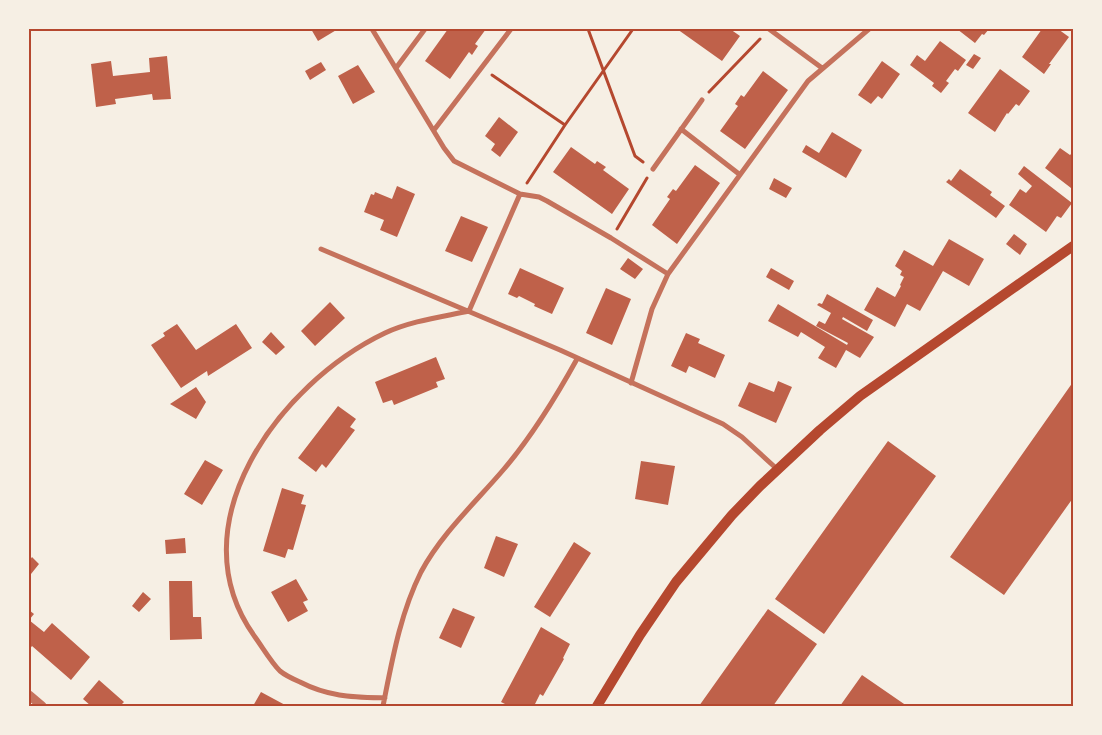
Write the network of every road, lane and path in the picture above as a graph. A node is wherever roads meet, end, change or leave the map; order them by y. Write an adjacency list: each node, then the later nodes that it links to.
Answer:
1 (372, 29): 8 (street)
2 (426, 29): 8 (street)
3 (511, 29): 9 (street)
4 (588, 29): 11 (path)
5 (633, 29): 11 (path)
6 (769, 29): 10 (street); 12 (path)
7 (870, 29): 10 (street)
8 (396, 68): 15 (street)
9 (482, 68): 13 (path); 15 (street)
10 (822, 68): 17 (street)
11 (603, 72): 13 (path); 16 (path)
12 (702, 100): 14 (street)
13 (565, 125): 18 (path)
14 (681, 129): 16 (street); 17 (street)
15 (434, 130): 18 (street)
16 (653, 169): 19 (path)
17 (739, 174): 22 (street)
18 (520, 194): 19 (street); 23 (street)
19 (611, 238): 22 (street)
20 (1073, 246): 26 (main road)
21 (322, 249): 23 (street)
22 (668, 274): 25 (street)
23 (469, 311): 24 (street); 28 (street)
24 (577, 359): 25 (street); 28 (street)
25 (631, 382): 26 (street)
26 (777, 469): 31 (main road)
27 (29, 695): 29 (street)
28 (384, 698): 30 (street)
29 (42, 706)
30 (383, 706)
31 (597, 706)

